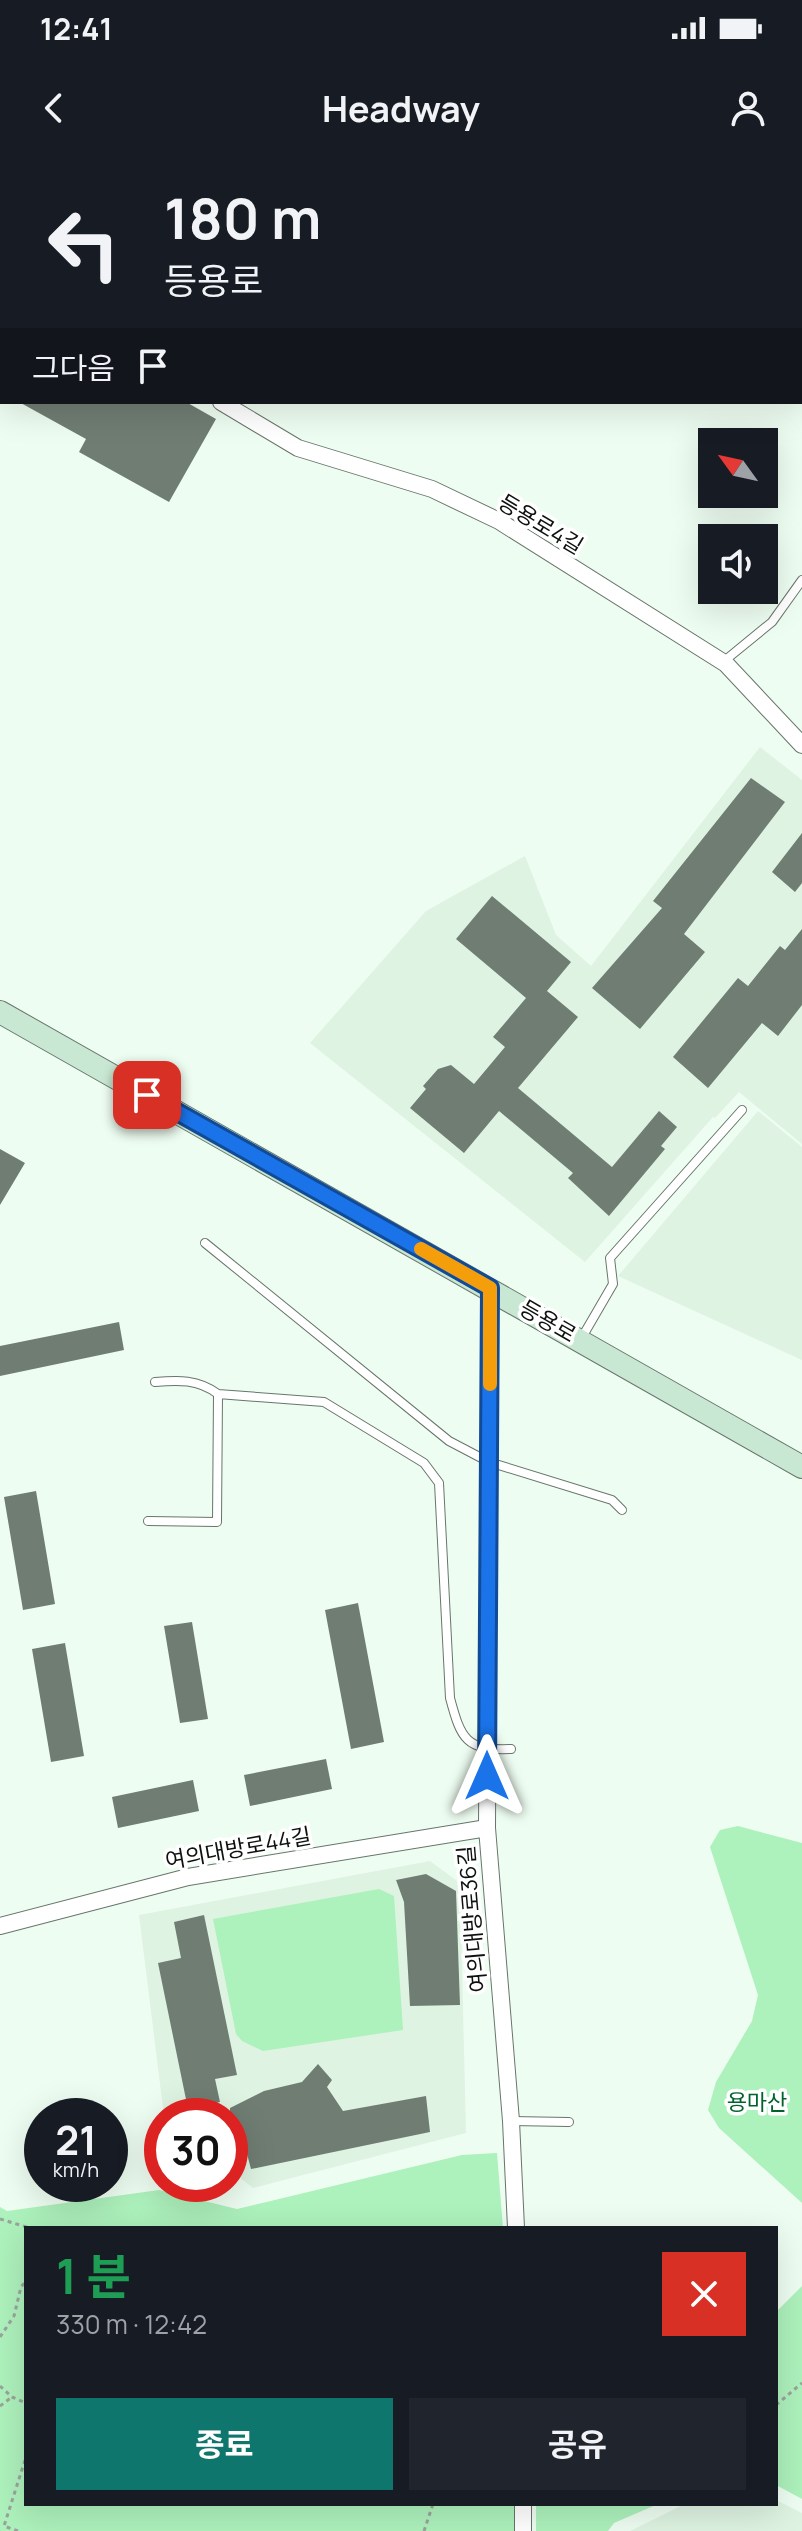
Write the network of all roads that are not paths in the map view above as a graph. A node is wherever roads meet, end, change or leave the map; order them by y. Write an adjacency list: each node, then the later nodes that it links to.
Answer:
1 (224, 404): 3 (street, 등용로4길)
2 (802, 580): 3 (lane)
3 (722, 662): 4 (street, 등용로4길)
4 (802, 745)
5 (0, 1012): 8 (street, 등용로)
6 (742, 1110): 9 (lane)
7 (205, 1243): 12 (lane)
8 (490, 1288): 9 (street, 등용로); 12 (street, 여의대방로36길)
9 (581, 1340): 13 (street, 등용로)
10 (155, 1382): 11 (lane)
11 (218, 1394): 15 (lane); 17 (lane)
12 (489, 1462): 14 (lane); 17 (street, 여의대방로36길)
13 (802, 1467)
14 (622, 1510)
15 (148, 1521)
16 (511, 1749): 17 (lane)
17 (488, 1750): 18 (street, 여의대방로36길)
18 (487, 1828): 19 (street, 여의대방로44길); 20 (street, 여의대방로36길)
19 (0, 1926)
20 (511, 2121): 21 (lane); 22 (street, 여의대방로36길)
21 (569, 2122)
22 (516, 2226)
23 (523, 2506): 24 (street)
24 (523, 2531)

